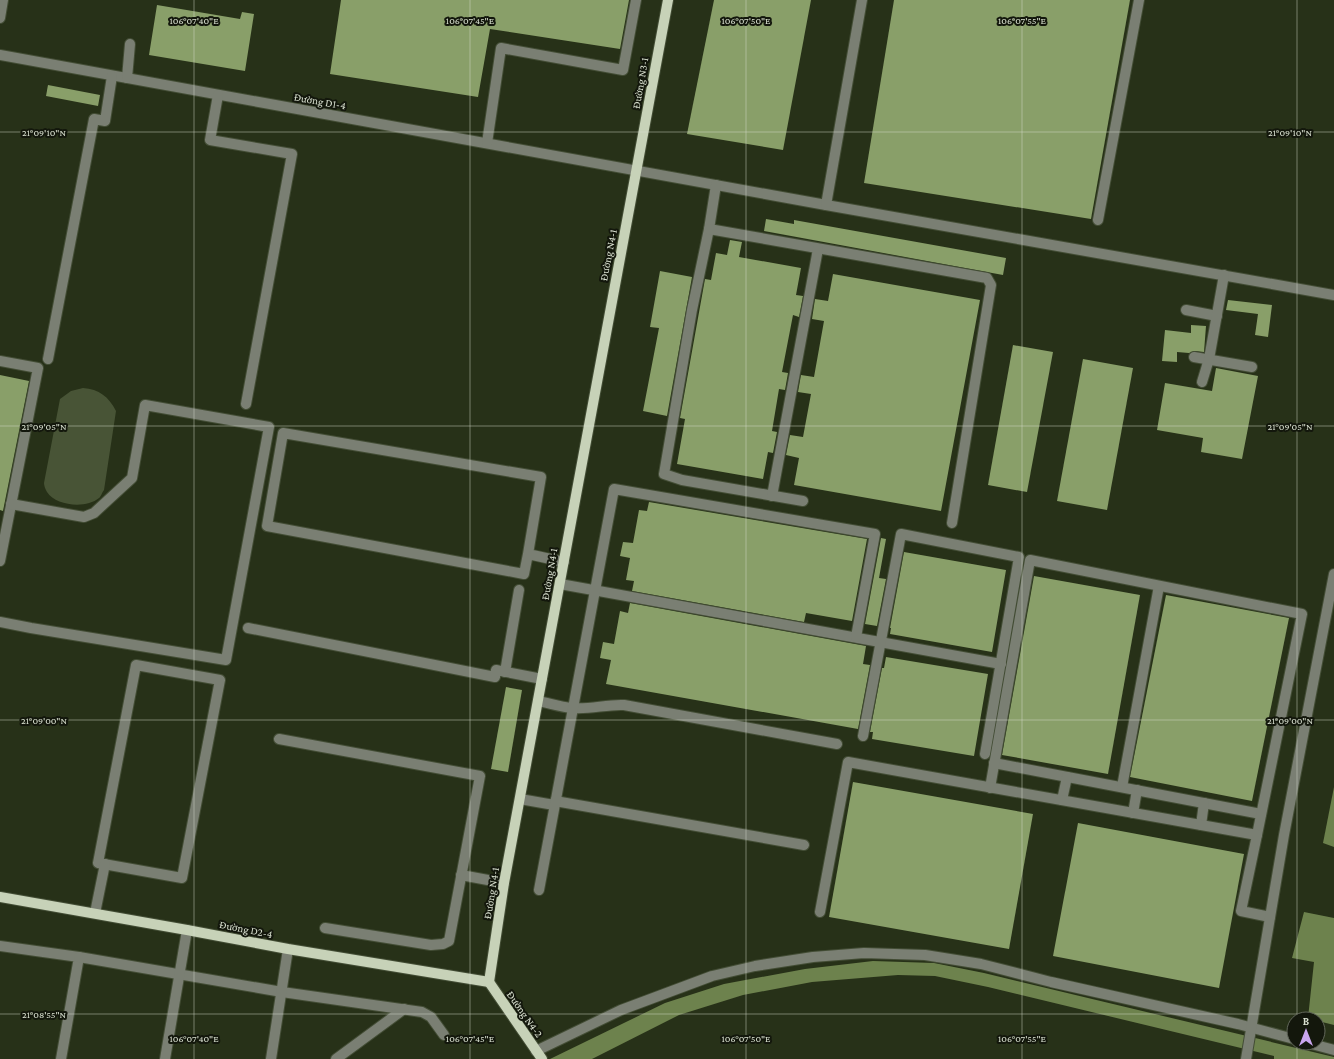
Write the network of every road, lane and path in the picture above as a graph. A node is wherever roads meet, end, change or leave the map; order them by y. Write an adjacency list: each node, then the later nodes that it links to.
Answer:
1 (3, 0): 6 (street)
2 (636, 0): 12 (street)
3 (668, 0): 13 (main road, Đường N3-1)
4 (862, 0): 15 (street)
5 (1139, 0): 16 (street)
6 (0, 18)
7 (130, 44): 10 (street)
8 (0, 56): 9 (street, Đường D1-4)
9 (112, 76): 10 (street, Đường D1-4); 24 (street)
10 (127, 78): 11 (street, Đường D1-4)
11 (218, 95): 12 (street, Đường D1-4); 29 (street)
12 (486, 144): 13 (street, Đường D1-4)
13 (636, 170): 14 (street, Đường D1-4); 36 (main road, Đường N4-1)
14 (716, 185): 15 (street, Đường D1-4); 17 (street)
15 (826, 205): 19 (street, Đường D1-4)
16 (1098, 220)
17 (709, 229): 18 (street); 30 (street)
18 (818, 248): 30 (street); 33 (street)
19 (1224, 275): 20 (street, Đường D1-4); 22 (street)
20 (1334, 295)
21 (1186, 310): 22 (street)
22 (1217, 316): 25 (street)
23 (1194, 356): 25 (street)
24 (48, 359)
25 (1209, 360): 27 (street); 28 (street)
26 (0, 361): 32 (street)
27 (1252, 367)
28 (1202, 382)
29 (246, 404)
30 (772, 496): 31 (street)
31 (803, 501)
32 (11, 504): 35 (street); 42 (street)
33 (952, 523)
34 (528, 554): 34 (street); 36 (street)
35 (0, 561)
36 (564, 562): 38 (main road, Đường N4-1)
37 (1334, 574): 76 (street)
38 (560, 584): 41 (street); 48 (main road, Đường N4-1)
39 (1159, 586): 55 (street); 57 (street); 65 (street)
40 (519, 590): 47 (street)
41 (595, 590): 44 (street); 44 (street); 50 (street)
42 (0, 622)
43 (248, 628): 47 (street)
44 (856, 638): 45 (street)
45 (881, 642): 46 (street); 46 (street); 51 (street)
46 (1001, 664): 54 (street)
47 (505, 672): 48 (street)
48 (542, 679): 49 (main road, Đường N4-1)
49 (538, 701): 50 (street); 60 (main road, Đường N4-1)
50 (572, 708): 53 (street); 62 (street)
51 (863, 736)
52 (279, 739): 70 (street)
53 (837, 744)
54 (985, 754)
55 (994, 763): 56 (street); 58 (street)
56 (1067, 777): 57 (street); 61 (street)
57 (1122, 787): 59 (street)
58 (990, 788): 61 (street); 74 (street)
59 (1137, 790): 63 (street); 64 (street)
60 (520, 799): 62 (street); 71 (main road, Đường N4-1)
61 (1062, 800): 64 (street)
62 (555, 803): 68 (street); 72 (street)
63 (1204, 803): 65 (street); 66 (street)
64 (1133, 813): 66 (street)
65 (1261, 814): 67 (street)
66 (1201, 825): 67 (street)
67 (1257, 835): 76 (street)
68 (804, 845)
69 (105, 864): 69 (street); 75 (street)
70 (461, 875): 71 (street); 77 (street)
71 (504, 883): 83 (main road, Đường N4-1)
72 (539, 890)
73 (0, 897): 75 (main road, Đường D2-4)
74 (820, 912)
75 (95, 913): 78 (main road, Đường D2-4)
76 (1270, 917): 86 (street)
77 (325, 928)
78 (187, 930): 80 (main road, Đường D2-4); 82 (street)
79 (0, 946): 81 (street)
80 (288, 949): 83 (main road, Đường D2-4); 84 (street)
81 (79, 957): 82 (street); 91 (street)
82 (179, 975): 84 (street); 92 (street)
83 (488, 982): 89 (main road, Đường N4-2)
84 (282, 992): 85 (street); 93 (street)
85 (404, 1009): 87 (street); 94 (street)
86 (1252, 1028): 88 (street); 89 (street); 90 (street)
87 (444, 1035)
88 (1286, 1037)
89 (539, 1055)
90 (1247, 1057)
91 (61, 1059)
92 (165, 1059)
93 (271, 1059)
94 (336, 1059)

